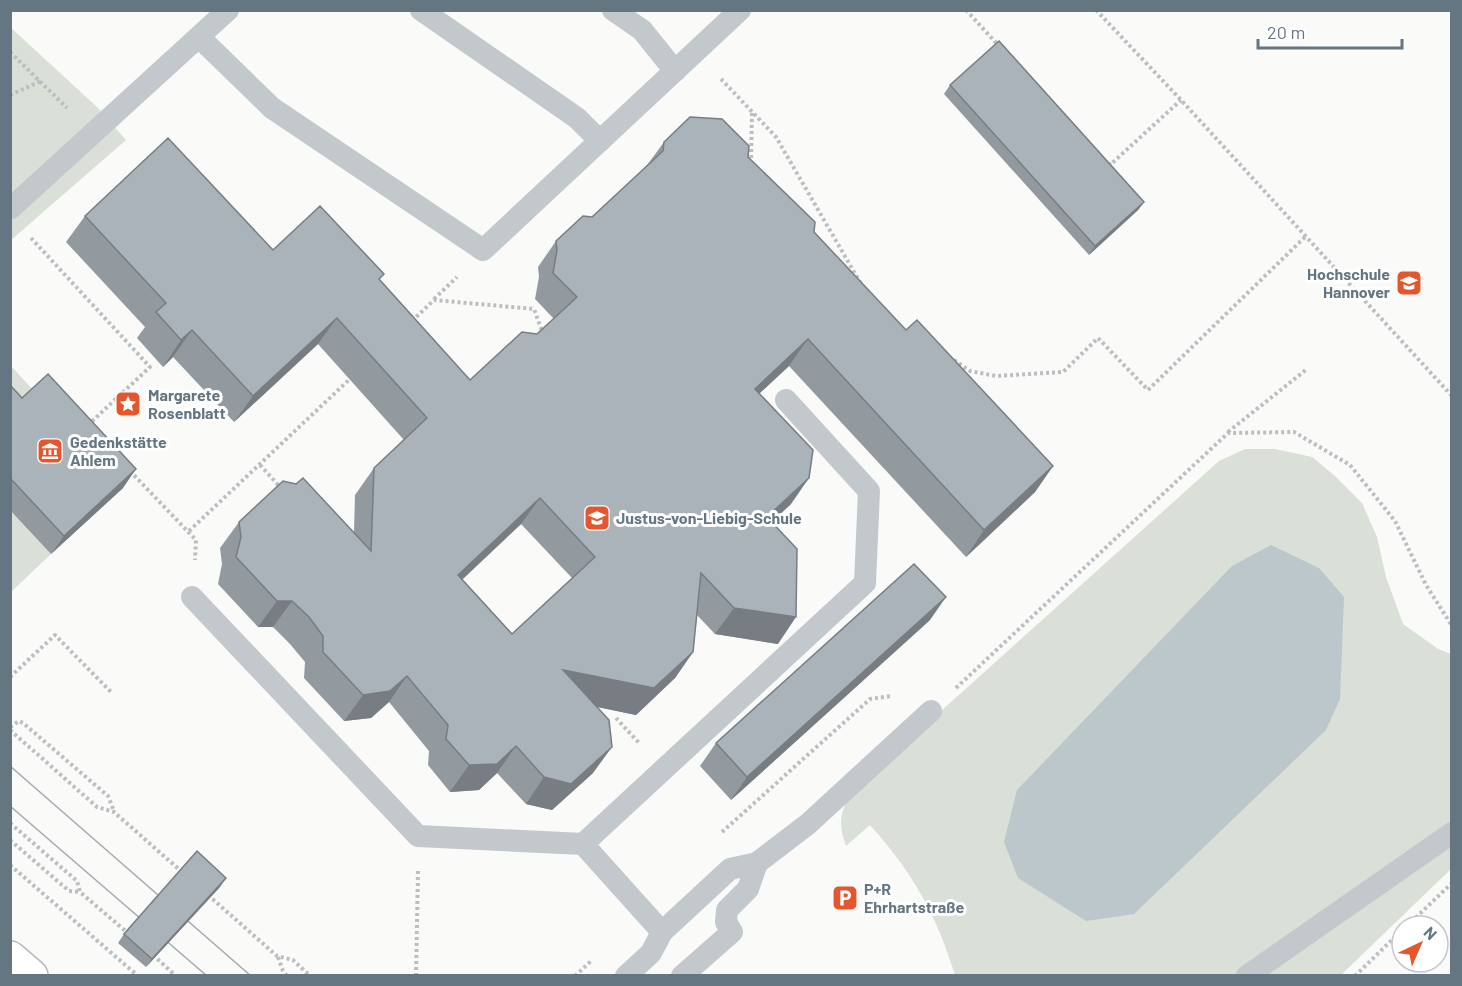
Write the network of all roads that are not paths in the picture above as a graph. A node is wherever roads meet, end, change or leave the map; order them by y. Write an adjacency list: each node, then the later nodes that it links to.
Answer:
1 (228, 10): 5 (lane)
2 (421, 10): 7 (lane)
3 (614, 10): 6 (lane)
4 (740, 10): 6 (lane)
5 (199, 37): 7 (lane); 8 (lane)
6 (675, 71): 7 (lane)
7 (600, 141)
8 (10, 209)
9 (786, 400): 13 (lane)
10 (192, 597): 13 (lane)
11 (931, 711): 14 (lane)
12 (1452, 834): 20 (lane)
13 (583, 844): 15 (lane)
14 (757, 863): 15 (lane); 19 (lane)
15 (662, 932): 18 (lane)
16 (10, 958): 17 (main road)
17 (31, 975)
18 (626, 975)
19 (682, 975)
20 (1247, 975)

